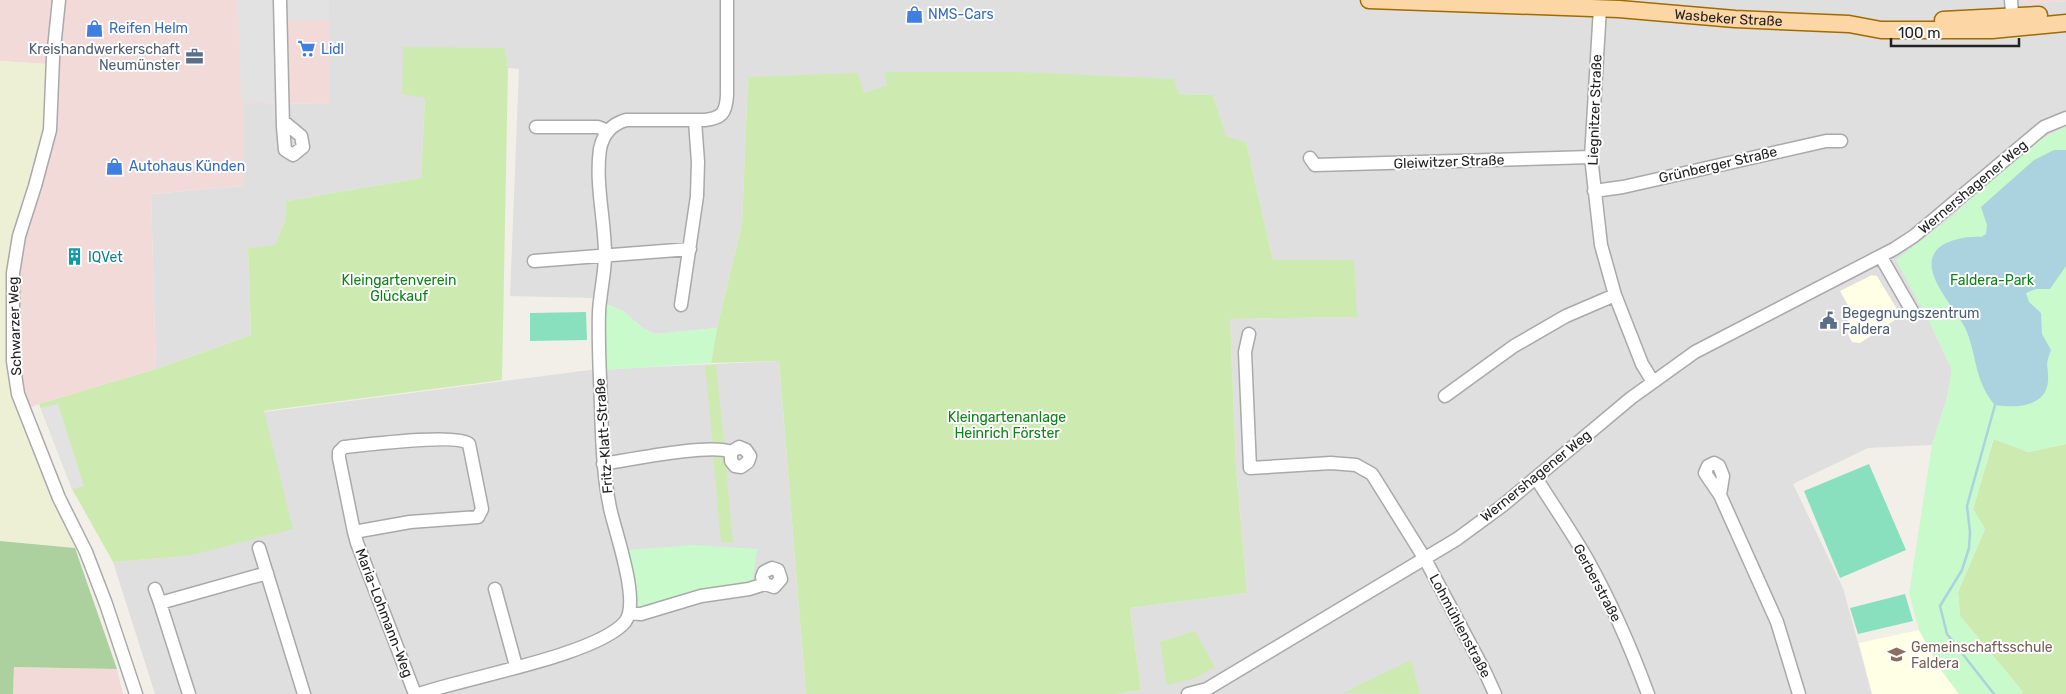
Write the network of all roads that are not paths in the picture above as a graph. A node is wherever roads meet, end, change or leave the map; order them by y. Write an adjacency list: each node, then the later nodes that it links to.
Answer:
1 (59, 0): 44 (street, Schwarzer Weg)
2 (280, 0): 13 (street)
3 (727, 0): 12 (street)
4 (1369, 0): 6 (main road, Wasbeker Straße)
5 (2011, 0): 9 (street)
6 (1576, 4): 7 (main road, Wasbeker Straße)
7 (1600, 8): 9 (main road, Wasbeker Straße); 17 (street, Liegnitzer Straße)
8 (2066, 13): 9 (main road, Wasbeker Straße)
9 (2013, 22): 10 (main road, Wasbeker Straße)
10 (2066, 23)
11 (2066, 118): 22 (street, Wernershagener Weg)
12 (695, 120): 15 (street); 20 (street)
13 (282, 121)
14 (536, 127): 15 (street)
15 (608, 131): 21 (street, Fritz-Klatt-Straße)
16 (1841, 141): 19 (street, Grünberger Straße)
17 (1591, 157): 18 (street, Gleiwitzer Straße); 19 (street, Liegnitzer Straße)
18 (1310, 158)
19 (1594, 191): 24 (street, Liegnitzer Straße)
20 (690, 249): 21 (street); 25 (street)
21 (605, 256): 23 (street); 31 (street, Fritz-Klatt-Straße)
22 (1881, 257): 26 (street); 28 (street, Wernershagener Weg)
23 (534, 261)
24 (1615, 295): 28 (street, Liegnitzer Straße); 29 (street)
25 (681, 305)
26 (1912, 311)
27 (1249, 334): 36 (street, Lohmühlenstraße)
28 (1653, 382): 32 (street, Wernershagener Weg)
29 (1445, 396)
30 (731, 452): 31 (street)
31 (603, 464): 42 (street, Fritz-Klatt-Straße)
32 (1536, 478): 36 (street, Wernershagener Weg); 51 (street, Gerberstraße)
33 (1720, 495): 52 (street)
34 (354, 532): 34 (street, Maria-Lohmann-Weg); 47 (street, Maria-Lohmann-Weg)
35 (260, 548): 37 (street)
36 (1425, 559): 49 (street, Wernershagener Weg); 50 (street, Lohmühlenstraße)
37 (267, 573): 41 (street); 46 (street)
38 (764, 584): 42 (street)
39 (155, 589): 41 (street)
40 (495, 589): 43 (street)
41 (160, 603): 45 (street)
42 (629, 613): 43 (street)
43 (516, 666): 48 (street)
44 (136, 694)
45 (189, 694)
46 (304, 694)
47 (415, 694)
48 (419, 694)
49 (1188, 694)
50 (1495, 694)
51 (1648, 694)
52 (1799, 694)

